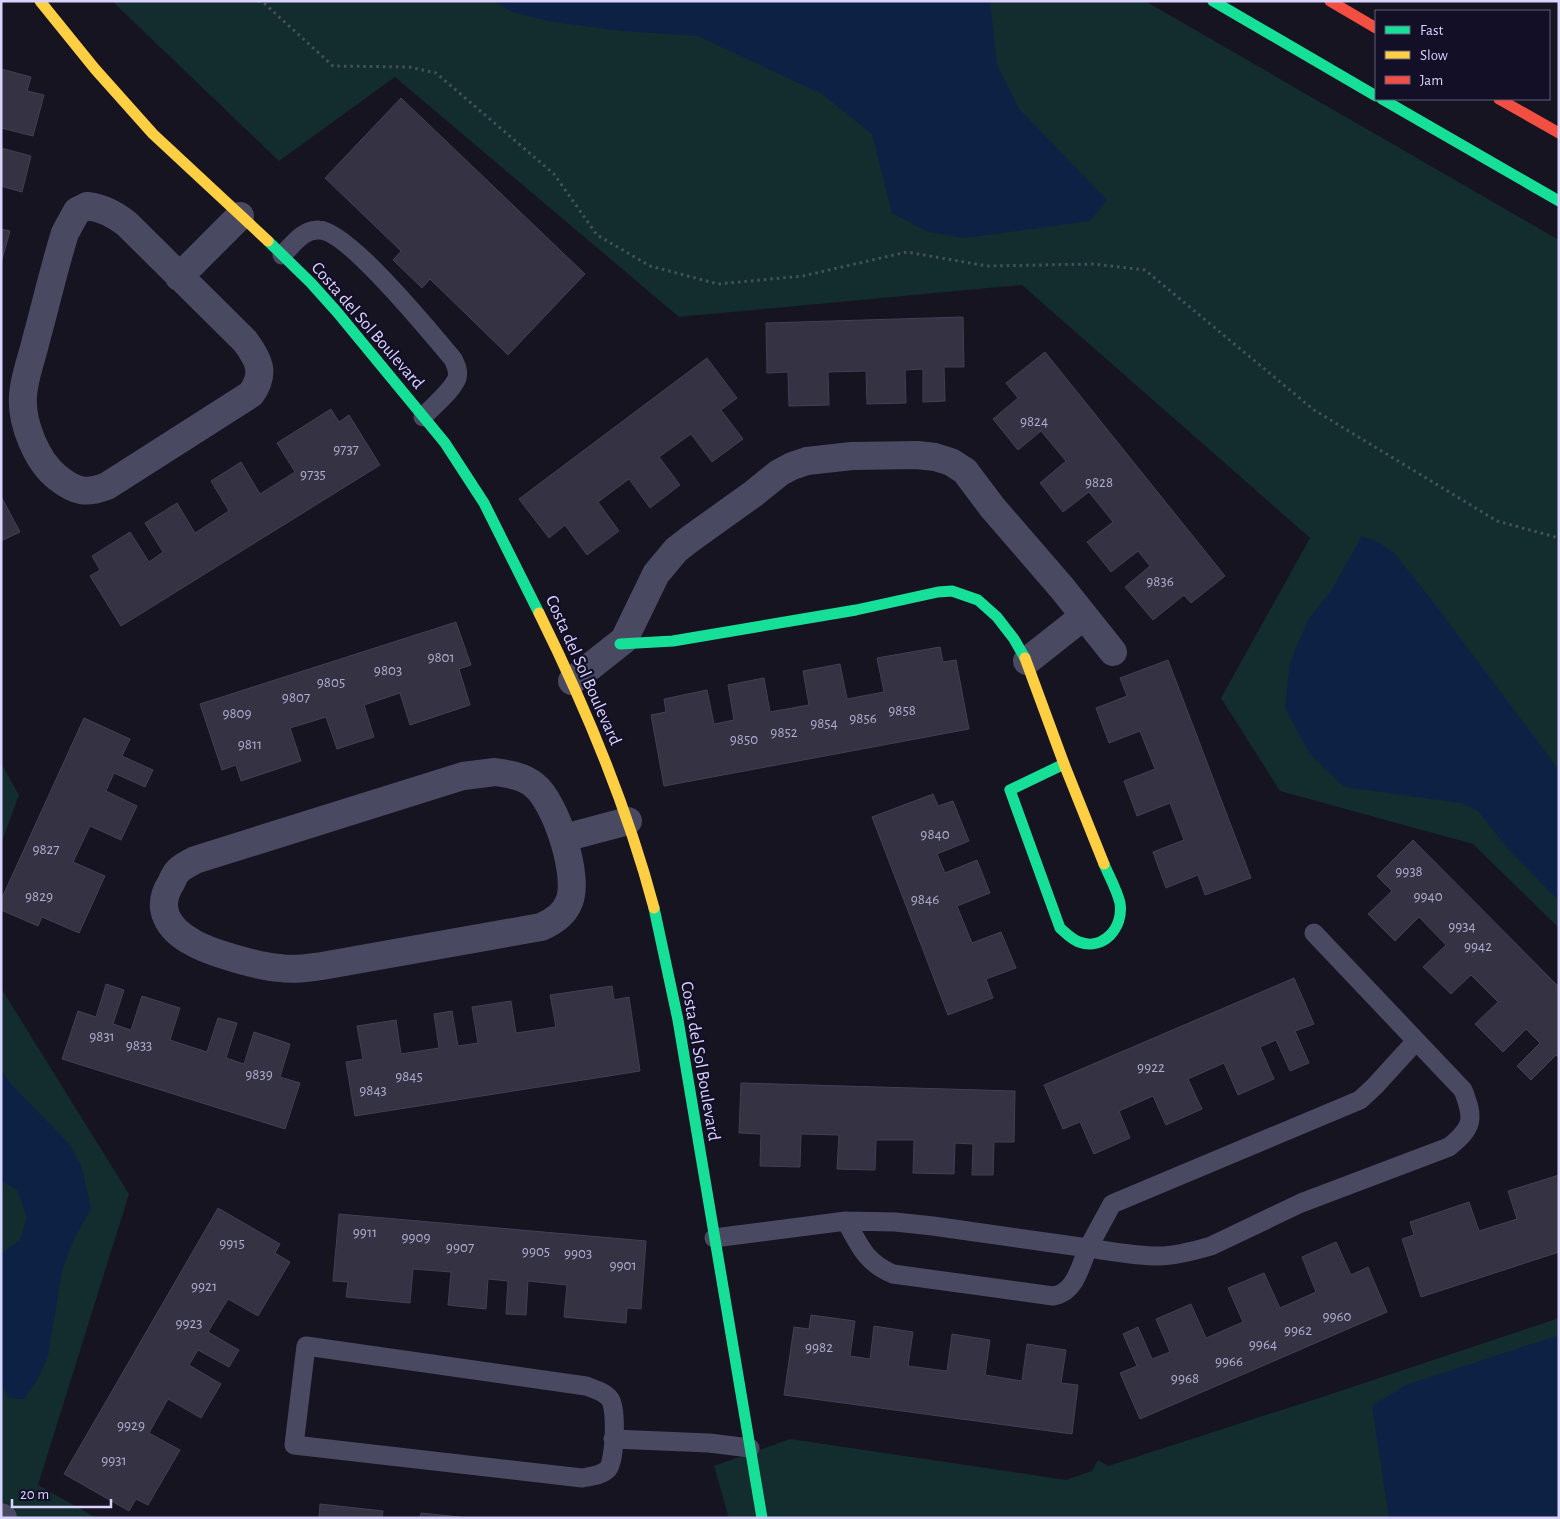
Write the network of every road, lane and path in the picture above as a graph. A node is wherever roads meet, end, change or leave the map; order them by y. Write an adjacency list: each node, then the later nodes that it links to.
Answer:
1 (40, 1): 11 (street, Costa del Sol Boulevard)
2 (258, 1): 15 (path)
3 (1213, 1): 6 (street)
4 (1330, 1): 5 (street)
5 (1375, 27)
6 (1375, 95)
7 (1384, 100): 10 (street)
8 (1501, 100): 9 (street)
9 (1559, 133)
10 (1559, 201)
11 (240, 216): 12 (street, Costa del Sol Boulevard); 13 (street)
12 (282, 255): 14 (street, Costa del Sol Boulevard); 14 (lane)
13 (180, 277): 13 (street)
14 (423, 417): 20 (street, Costa del Sol Boulevard)
15 (1559, 538)
16 (1084, 616): 17 (street); 18 (street); 19 (street)
17 (620, 644): 19 (street); 20 (street)
18 (1113, 652)
19 (1027, 661): 21 (street)
20 (572, 681): 22 (street, Costa del Sol Boulevard)
21 (1064, 764): 21 (street)
22 (628, 821): 23 (street); 27 (street, Costa del Sol Boulevard)
23 (564, 838): 23 (street)
24 (1314, 933): 25 (lane)
25 (1416, 1042): 28 (lane); 28 (lane)
26 (846, 1221): 27 (lane); 28 (lane); 28 (lane)
27 (714, 1238): 30 (street, Costa del Sol Boulevard)
28 (1088, 1248)
29 (614, 1440): 29 (lane); 30 (lane)
30 (750, 1448): 31 (street, Costa del Sol Boulevard)
31 (762, 1518)

